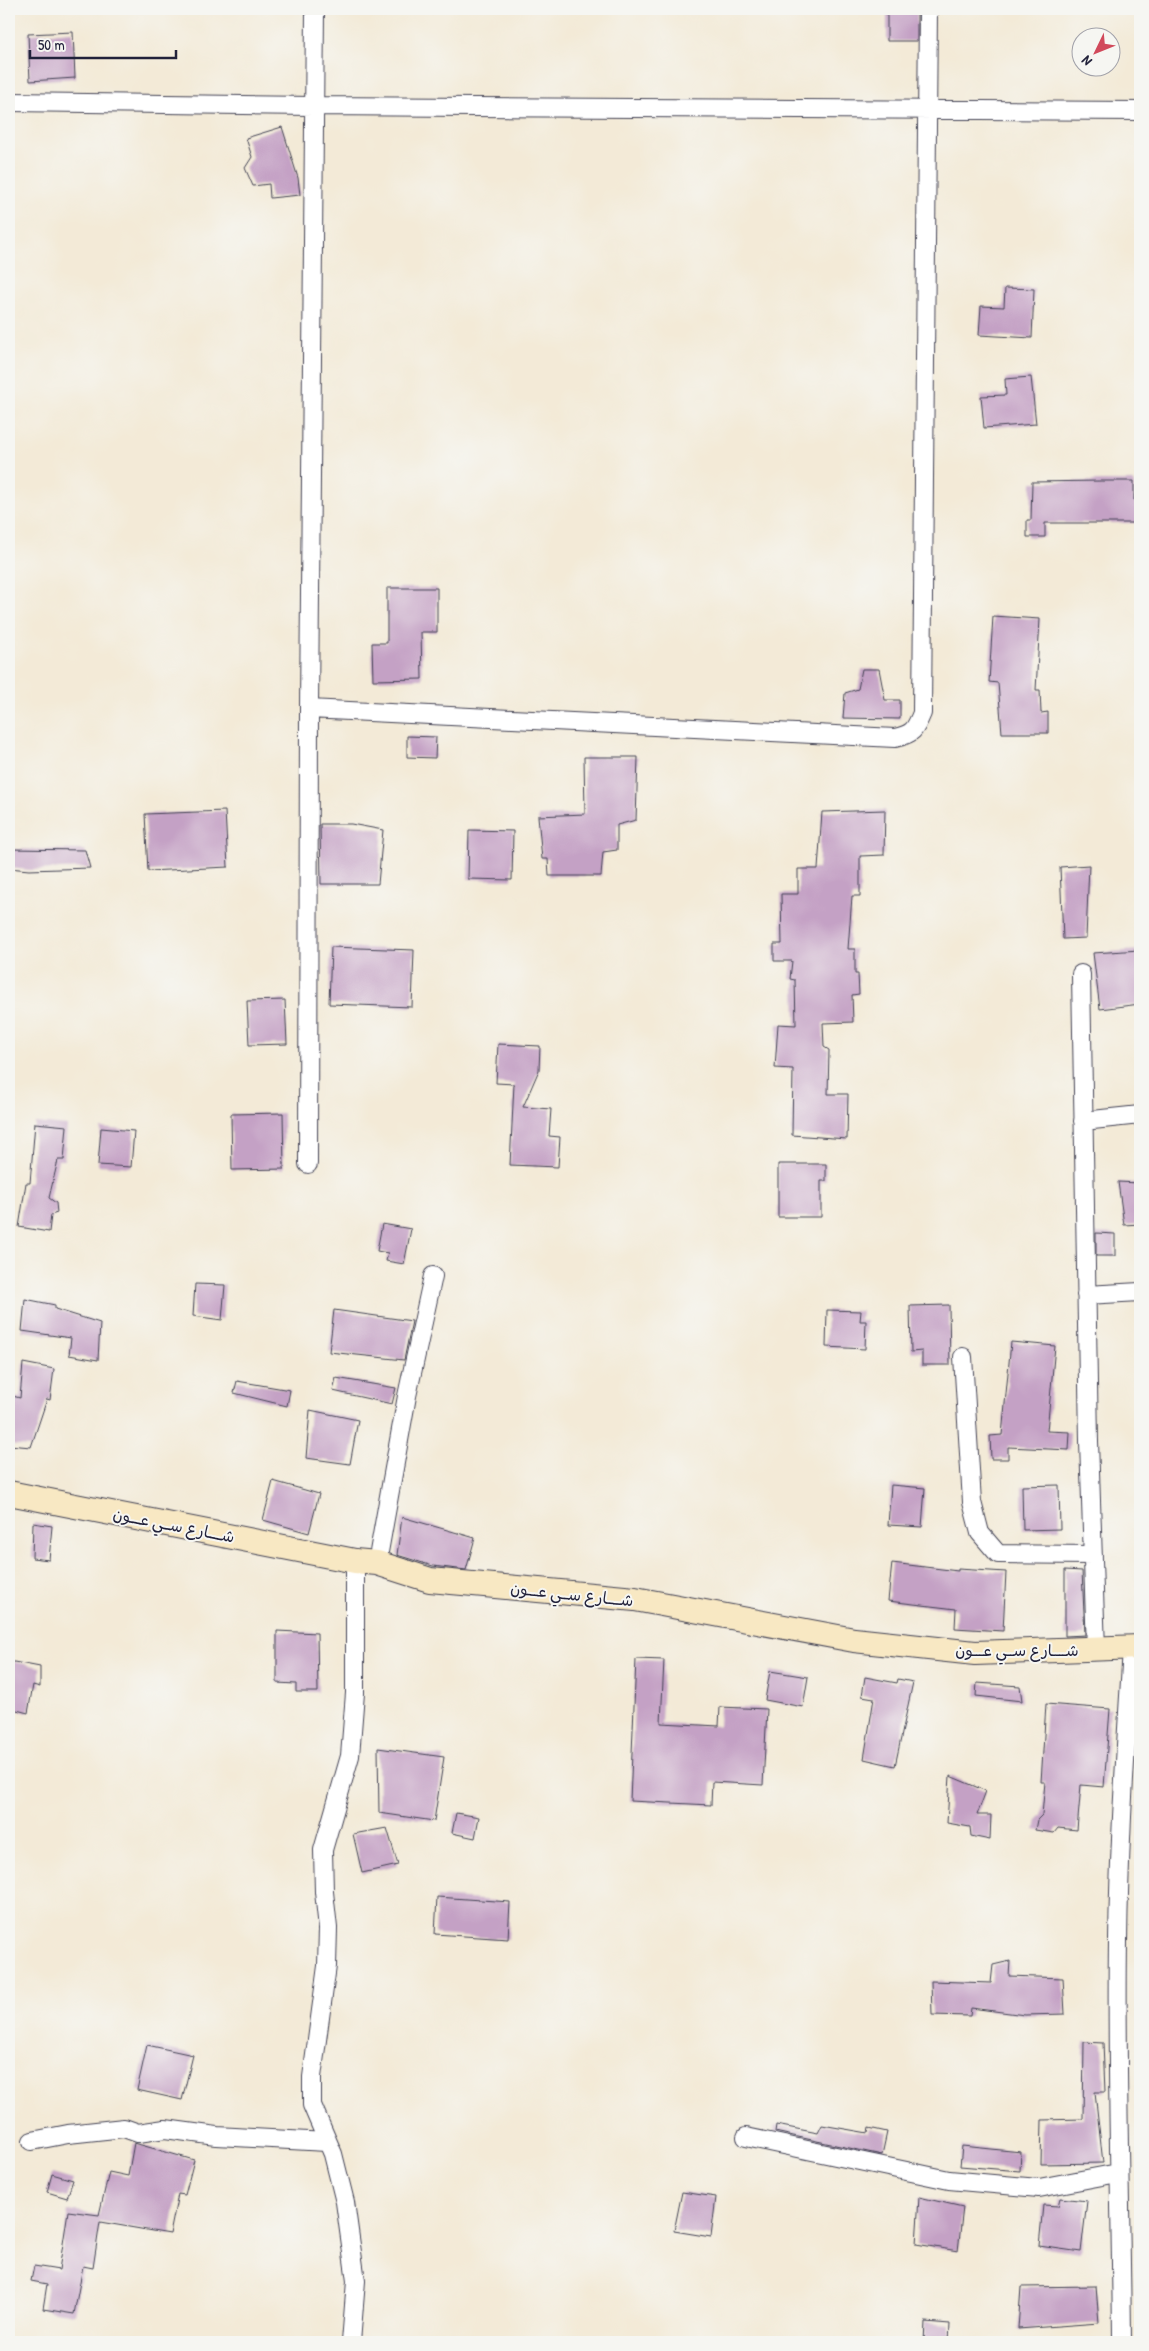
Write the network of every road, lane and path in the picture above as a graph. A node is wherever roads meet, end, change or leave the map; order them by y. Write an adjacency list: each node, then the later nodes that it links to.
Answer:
1 (316, 9): 4 (street)
2 (928, 9): 5 (street)
3 (9, 102): 4 (street)
4 (313, 106): 5 (street); 7 (street)
5 (928, 109): 6 (street); 7 (street)
6 (1140, 111)
7 (309, 709): 11 (street)
8 (1081, 974): 10 (street)
9 (1140, 1115): 10 (street)
10 (1083, 1121): 14 (street)
11 (308, 1164)
12 (433, 1276): 18 (street)
13 (1140, 1292): 14 (street)
14 (1086, 1295): 17 (street)
15 (963, 1357): 17 (street)
16 (9, 1493): 18 (street, شــــارع ســي عـــون)
17 (1092, 1555): 20 (street)
18 (366, 1562): 20 (street, شــــارع ســي عـــون); 23 (street)
19 (1136, 1648): 20 (street, شــــارع ســي عـــون); 24 (street)
20 (1096, 1650)
21 (746, 2137): 24 (street)
22 (32, 2141): 23 (street)
23 (328, 2142): 25 (street)
24 (1118, 2173): 26 (street)
25 (351, 2342)
26 (1122, 2342)

